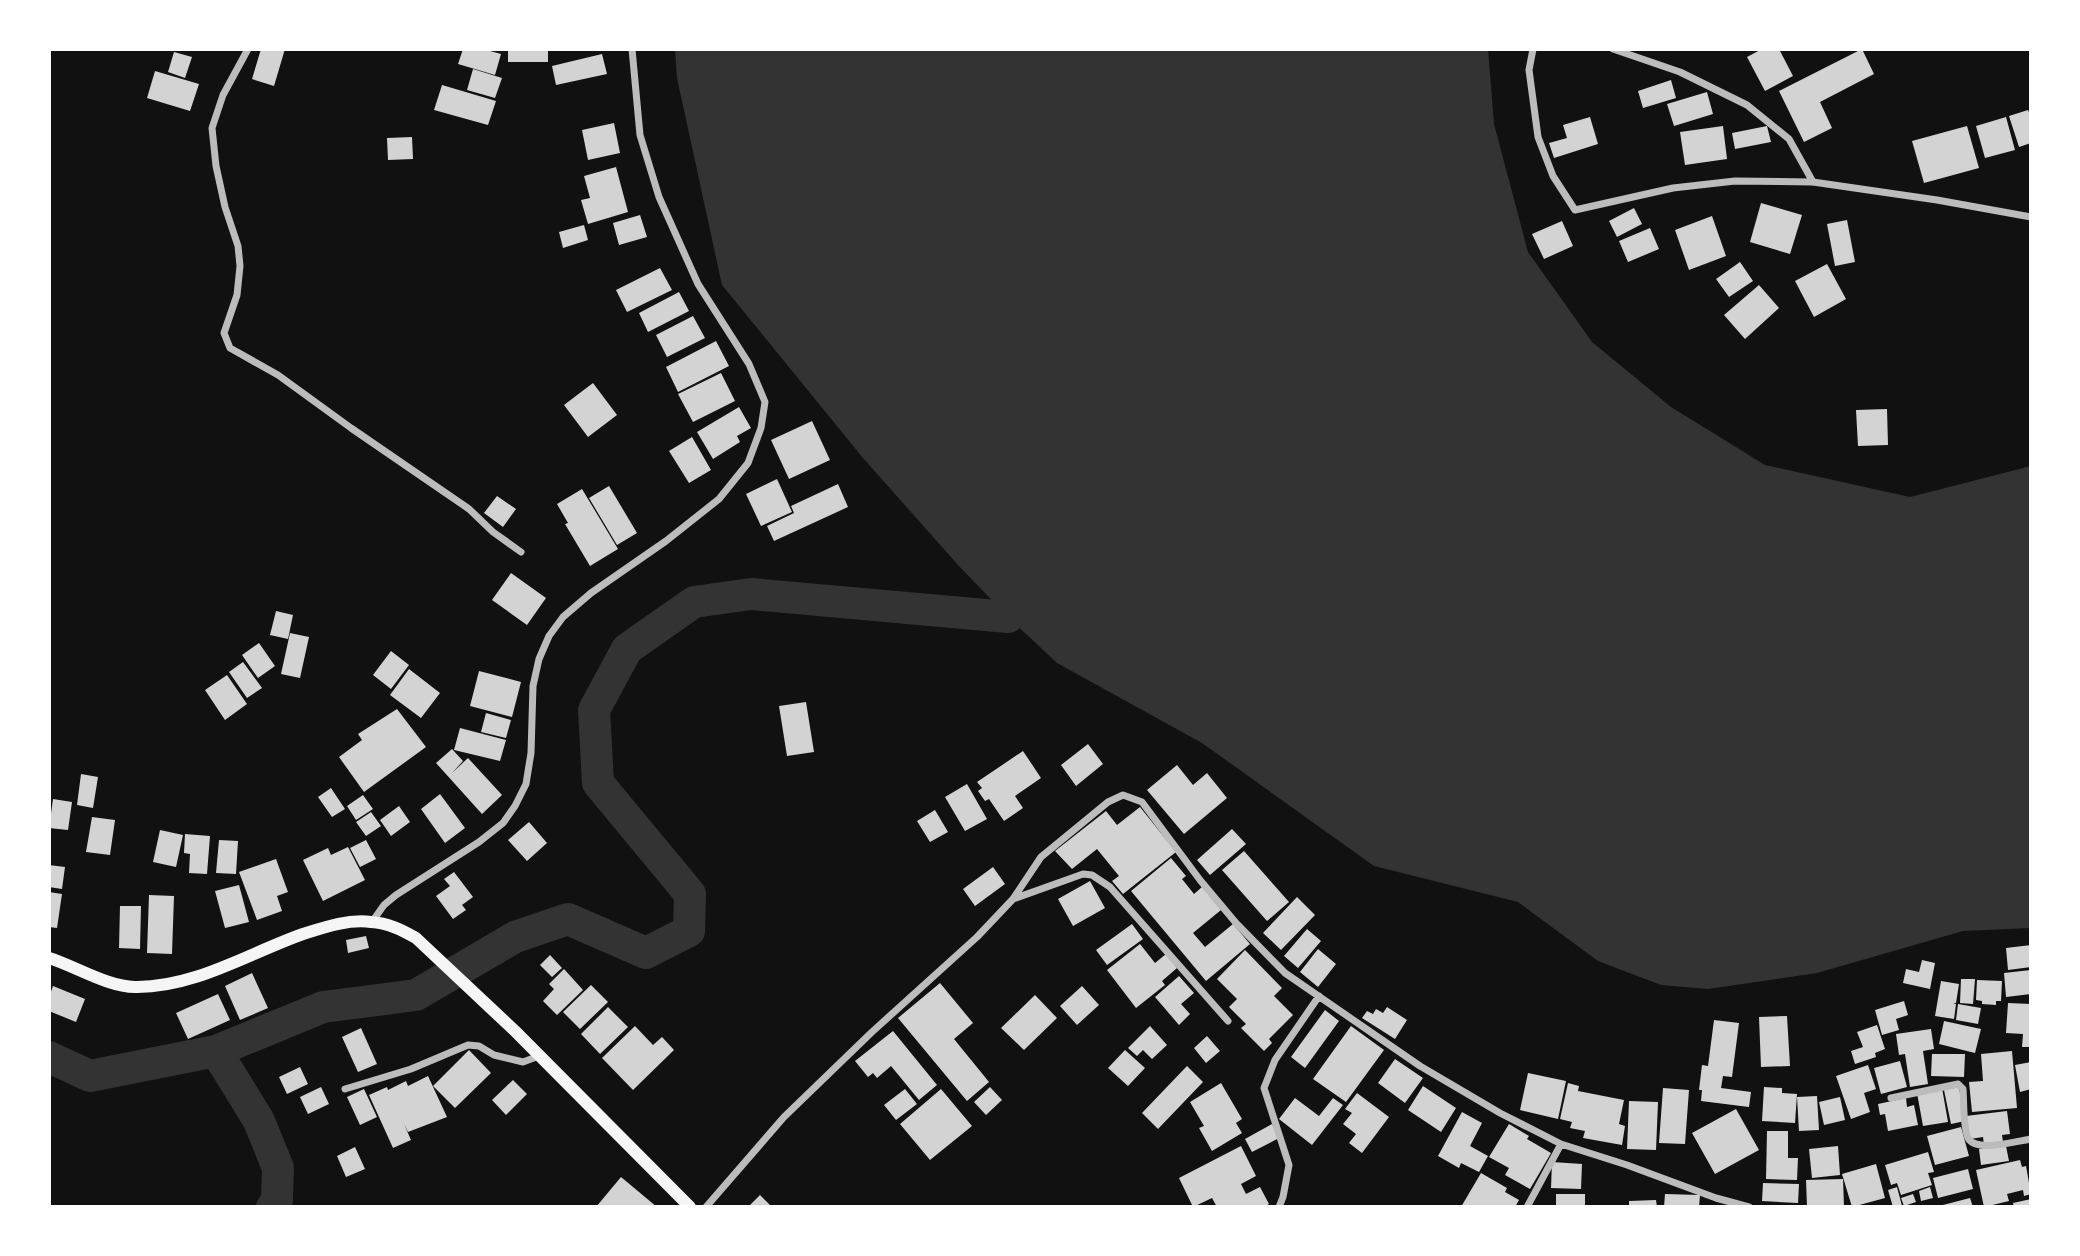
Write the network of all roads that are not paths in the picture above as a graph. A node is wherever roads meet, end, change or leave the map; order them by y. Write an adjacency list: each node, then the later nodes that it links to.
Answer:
1 (248, 49): 7 (street)
2 (632, 49): 9 (street)
3 (1533, 49): 5 (street)
4 (1613, 49): 5 (street)
5 (1813, 182): 6 (street)
6 (2031, 217)
7 (521, 552)
8 (1013, 899): 11 (street); 12 (street); 19 (street)
9 (372, 922): 10 (main road); 13 (main road)
10 (49, 958)
11 (1319, 996): 17 (street); 20 (street)
12 (1228, 1021)
13 (539, 1056): 14 (street); 18 (main road)
14 (345, 1089)
15 (1891, 1098): 16 (street)
16 (2031, 1139)
17 (1561, 1144): 21 (street); 22 (street)
18 (690, 1207)
19 (706, 1207)
20 (1279, 1207)
21 (1527, 1207)
22 (1749, 1207)

